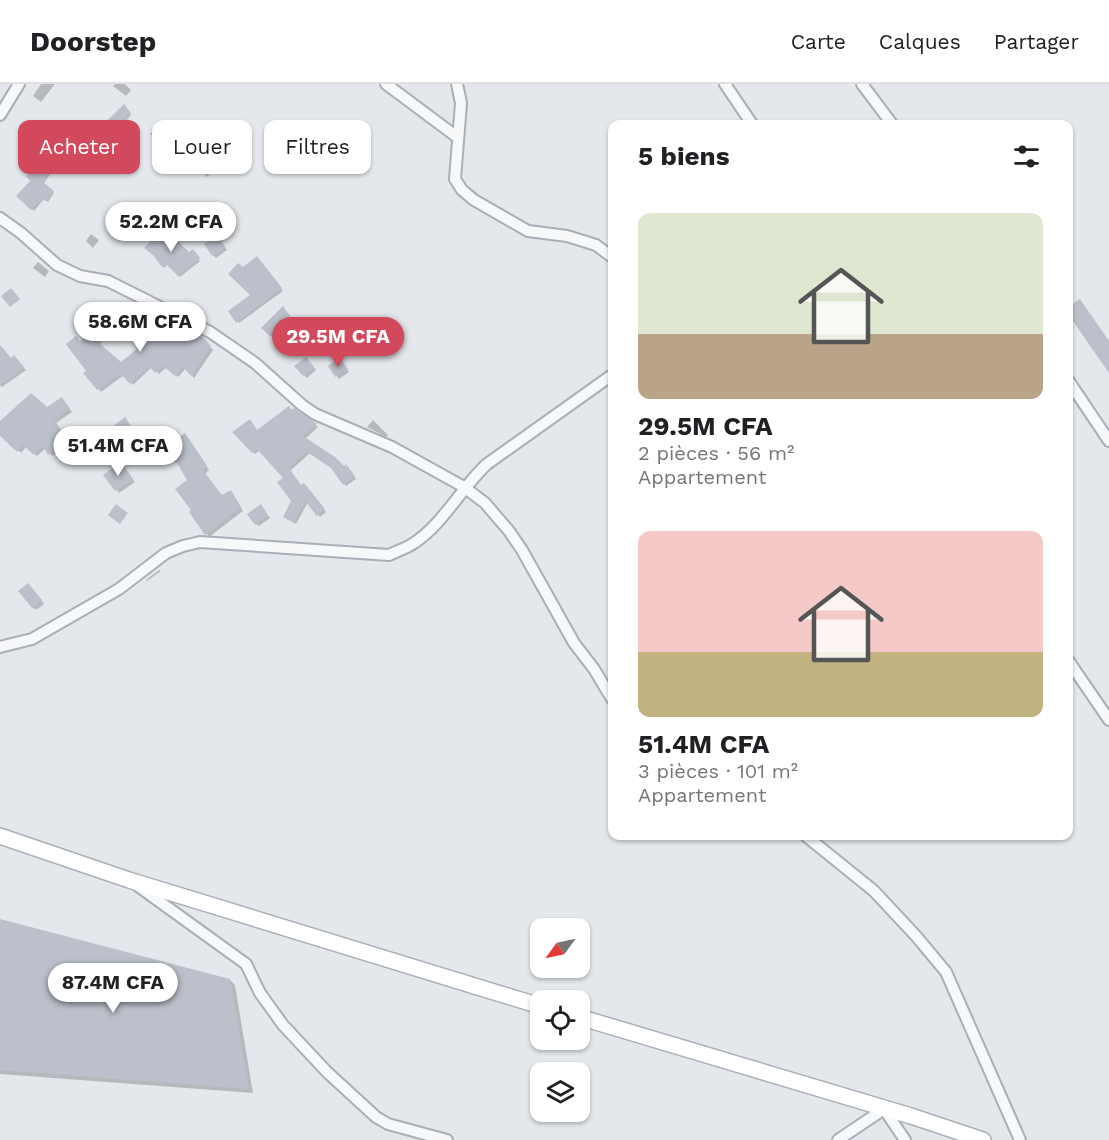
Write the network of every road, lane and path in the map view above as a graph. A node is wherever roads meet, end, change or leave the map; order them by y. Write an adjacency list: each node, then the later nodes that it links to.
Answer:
1 (19, 84): 6 (street)
2 (386, 84): 9 (street)
3 (457, 84): 9 (street)
4 (725, 84): 7 (street)
5 (862, 84): 8 (street)
6 (0, 115)
7 (749, 120)
8 (889, 120)
9 (457, 137): 11 (street)
10 (0, 218): 15 (street)
11 (608, 254)
12 (608, 378): 15 (street)
13 (1073, 387): 14 (street)
14 (1109, 441)
15 (464, 488): 16 (street); 18 (street)
16 (0, 647)
17 (1073, 667): 19 (street)
18 (608, 692)
19 (1109, 720)
20 (0, 836): 22 (main road)
21 (811, 840): 30 (street)
22 (129, 880): 23 (main road); 26 (street)
23 (530, 1003)
24 (590, 1020): 25 (main road)
25 (884, 1109): 27 (street); 28 (street); 29 (main road)
26 (447, 1140)
27 (838, 1140)
28 (905, 1140)
29 (983, 1140)
30 (1020, 1140)

